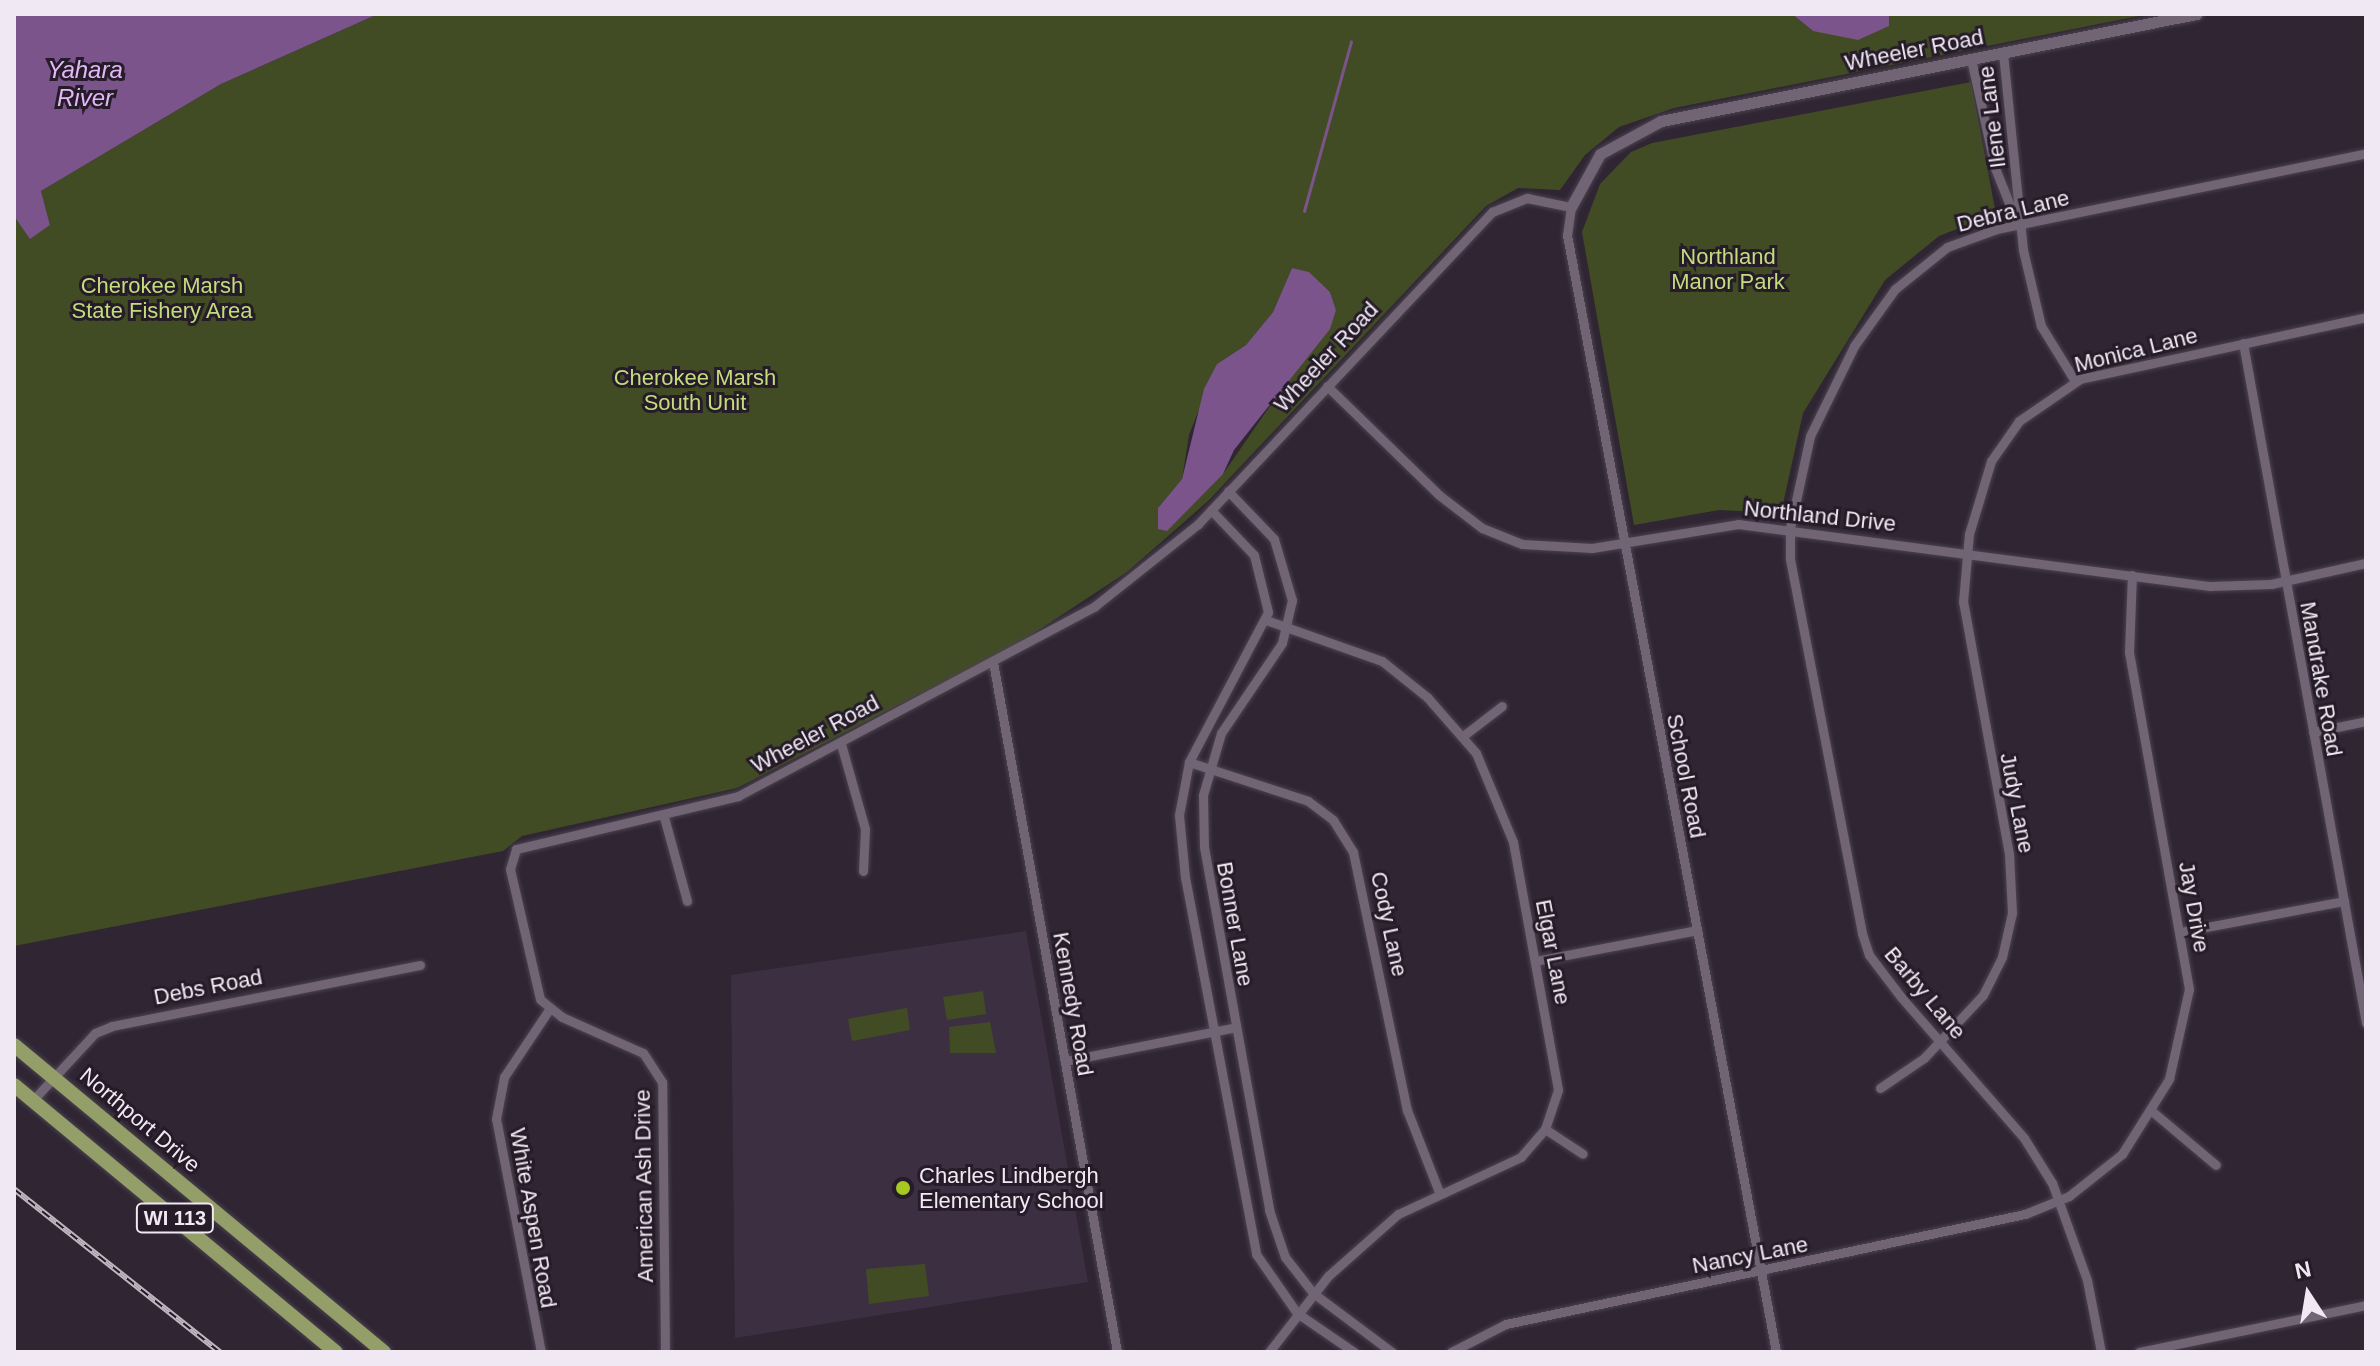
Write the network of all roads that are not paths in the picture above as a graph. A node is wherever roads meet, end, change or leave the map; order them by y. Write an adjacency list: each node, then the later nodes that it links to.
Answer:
1 (2196, 14): 2 (street, Wheeler Road)
2 (2003, 53): 3 (street, Wheeler Road); 6 (street, Ilene Lane)
3 (1971, 59): 5 (street, Wheeler Road); 6 (street, Ilene Lane)
4 (2366, 153): 6 (street, Debra Lane)
5 (1571, 207): 10 (street, Wheeler Road); 14 (street, School Road)
6 (2019, 226): 9 (street, Ilene Lane); 13 (street, Debra Lane)
7 (2366, 317): 8 (street, Monica Lane)
8 (2243, 343): 9 (street, Monica Lane); 18 (street, Mandrake Road)
9 (2075, 381): 15 (street, Monica Lane)
10 (1327, 386): 11 (street, Wheeler Road); 14 (street, Northland Drive)
11 (1228, 491): 12 (street, Wheeler Road); 20 (street)
12 (1211, 510): 19 (street); 21 (street, Wheeler Road)
13 (1790, 528): 14 (street, Northland Drive); 15 (street, Northland Drive); 41 (street, Barby Lane)
14 (1624, 542): 33 (street, School Road)
15 (1966, 552): 17 (street, Northland Drive); 41 (street, Judy Lane)
16 (2366, 563): 18 (street, Northland Drive)
17 (2132, 575): 18 (street, Northland Drive); 34 (street, Jay Drive)
18 (2285, 580): 24 (street, Mandrake Road)
19 (1266, 620): 20 (street, Elgar Lane); 27 (street, Bonner Lane)
20 (1289, 626): 25 (street, Elgar Lane); 28 (street, Bonner Lane)
21 (993, 662): 26 (street, Wheeler Road); 43 (street, Kennedy Road)
22 (1502, 706): 25 (street)
23 (2366, 721): 24 (street)
24 (2313, 732): 32 (street, Mandrake Road)
25 (1463, 736): 35 (street, Elgar Lane)
26 (841, 744): 29 (street, Wheeler Road); 30 (street)
27 (1189, 762): 28 (street, Cody Lane); 40 (street, Bonner Lane)
28 (1210, 767): 39 (street, Bonner Lane); 52 (street, Cody Lane)
29 (664, 817): 31 (street); 37 (street, Wheeler Road)
30 (863, 871)
31 (687, 901)
32 (2344, 901): 34 (street); 38 (street, Mandrake Road)
33 (1697, 930): 35 (street); 54 (street, School Road)
34 (2180, 932): 48 (street, Jay Drive)
35 (1535, 961): 49 (street, Elgar Lane)
36 (420, 965): 44 (street, Debs Road)
37 (550, 1008): 60 (street, White Aspen Road); 61 (street, American Ash Drive)
38 (2366, 1023)
39 (1236, 1027): 40 (street); 55 (street, Bonner Lane)
40 (1215, 1032): 43 (street); 57 (street, Bonner Lane)
41 (1941, 1041): 46 (street, Judy Lane); 53 (street, Barby Lane)
42 (14, 1045): 44 (main road, Northport Drive / WI 113)
43 (1065, 1061): 62 (street, Kennedy Road)
44 (53, 1077): 47 (street, Debs Road); 59 (main road, Northport Drive / WI 113)
45 (14, 1085): 47 (main road, WI 113)
46 (1880, 1088)
47 (33, 1100): 58 (main road, WI 113)
48 (2153, 1112): 51 (street); 53 (street, Jay Drive)
49 (1545, 1129): 50 (street); 52 (street, Elgar Lane)
50 (1583, 1154)
51 (2216, 1165)
52 (1439, 1192): 55 (street, Elgar Lane)
53 (2060, 1200): 54 (street, Nancy Lane); 68 (street, Barby Lane)
54 (1761, 1272): 66 (street, Nancy Lane); 67 (street, School Road)
55 (1313, 1293): 57 (street, Elgar Lane); 65 (street, Bonner Lane)
56 (2366, 1305): 69 (street)
57 (1297, 1313): 63 (street, Elgar Lane); 64 (street, Bonner Lane)
58 (336, 1352)
59 (384, 1352)
60 (541, 1352)
61 (665, 1352)
62 (1117, 1352)
63 (1269, 1352)
64 (1354, 1352)
65 (1392, 1352)
66 (1451, 1352)
67 (1776, 1352)
68 (2101, 1352)
69 (2139, 1352)

